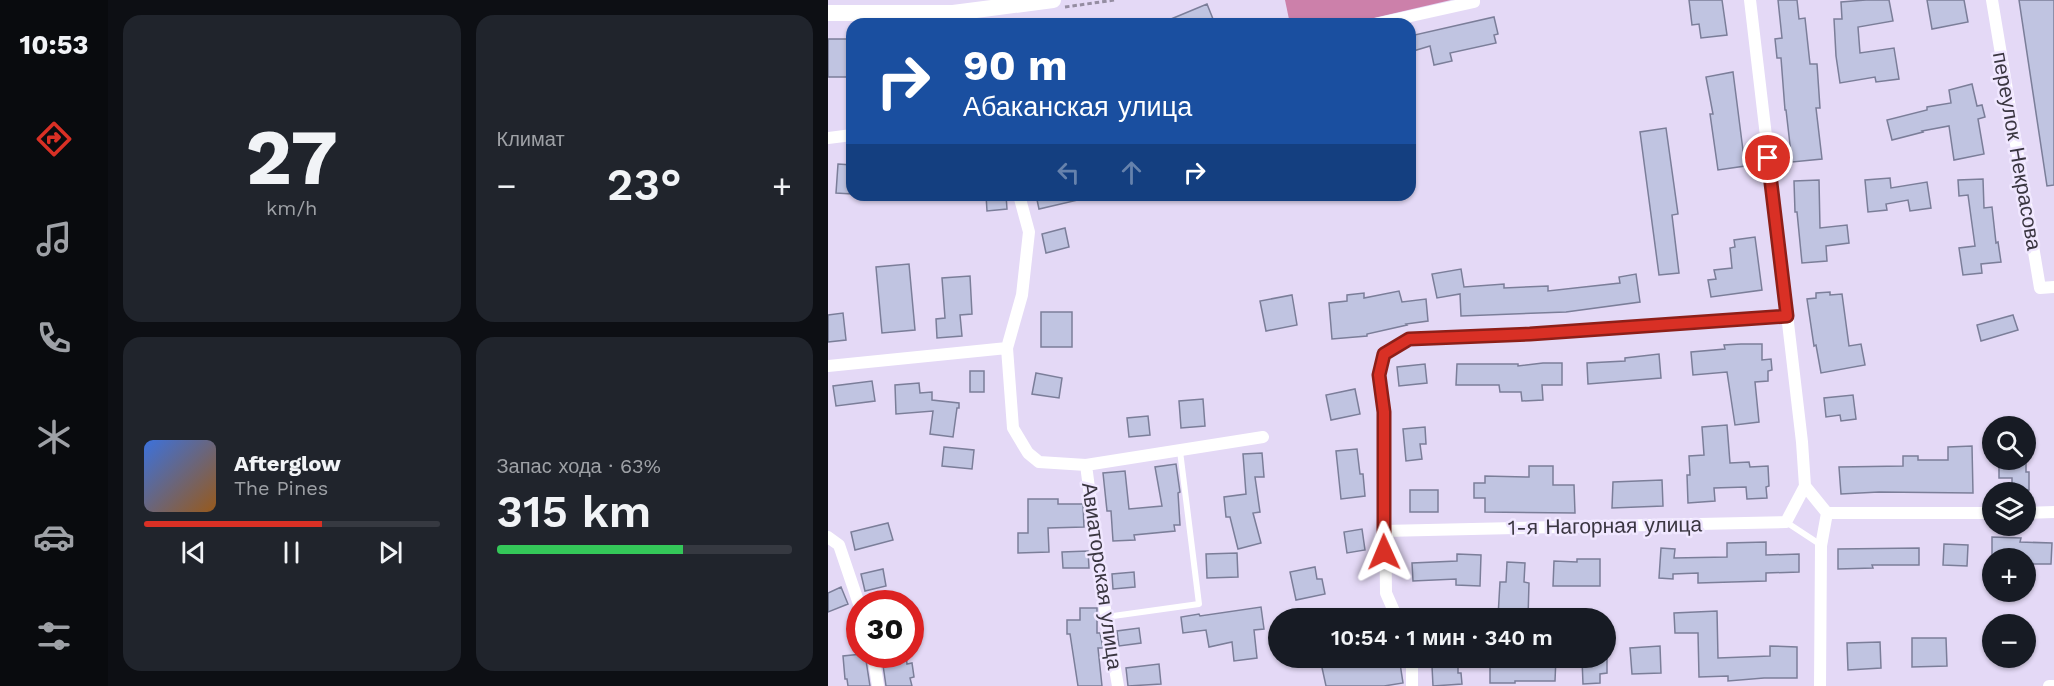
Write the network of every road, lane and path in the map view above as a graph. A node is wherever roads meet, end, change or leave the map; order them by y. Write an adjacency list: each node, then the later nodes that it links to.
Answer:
1 (1053, 0): 5 (main road)
2 (1474, 0): 8 (street)
3 (1750, 0): 13 (street)
4 (1992, 0): 12 (street, переулок Некрасова)
5 (1023, 2): 6 (main road)
6 (974, 5): 7 (main road)
7 (828, 13)
8 (1402, 18)
9 (846, 136): 10 (street)
10 (828, 138)
11 (1021, 201): 14 (street, Авиаторская улица)
12 (2054, 287)
13 (1787, 316): 19 (street); 25 (street)
14 (1007, 348): 15 (street); 18 (street, Авиаторская улица)
15 (828, 366)
16 (1263, 437): 17 (street, Авиаторская улица)
17 (1180, 450): 18 (street, Авиаторская улица); 30 (lane)
18 (1086, 465): 30 (street, Авиаторская улица)
19 (1805, 486): 21 (street); 24 (street)
20 (2054, 512): 23 (street)
21 (1827, 513): 22 (street); 27 (street)
22 (1982, 513)
23 (2036, 513)
24 (1786, 522): 25 (street, 1-я Нагорная улица); 27 (lane)
25 (1384, 531): 29 (street)
26 (828, 537): 28 (street)
27 (1821, 546): 36 (street)
28 (854, 590)
29 (1393, 608)
30 (1106, 617): 34 (street, Авиаторская улица)
31 (875, 668): 33 (street)
32 (1412, 668): 35 (street)
33 (878, 686)
34 (1118, 686)
35 (1412, 686)
36 (1820, 686)
37 (2049, 686): 38 (street)
38 (2054, 686)

